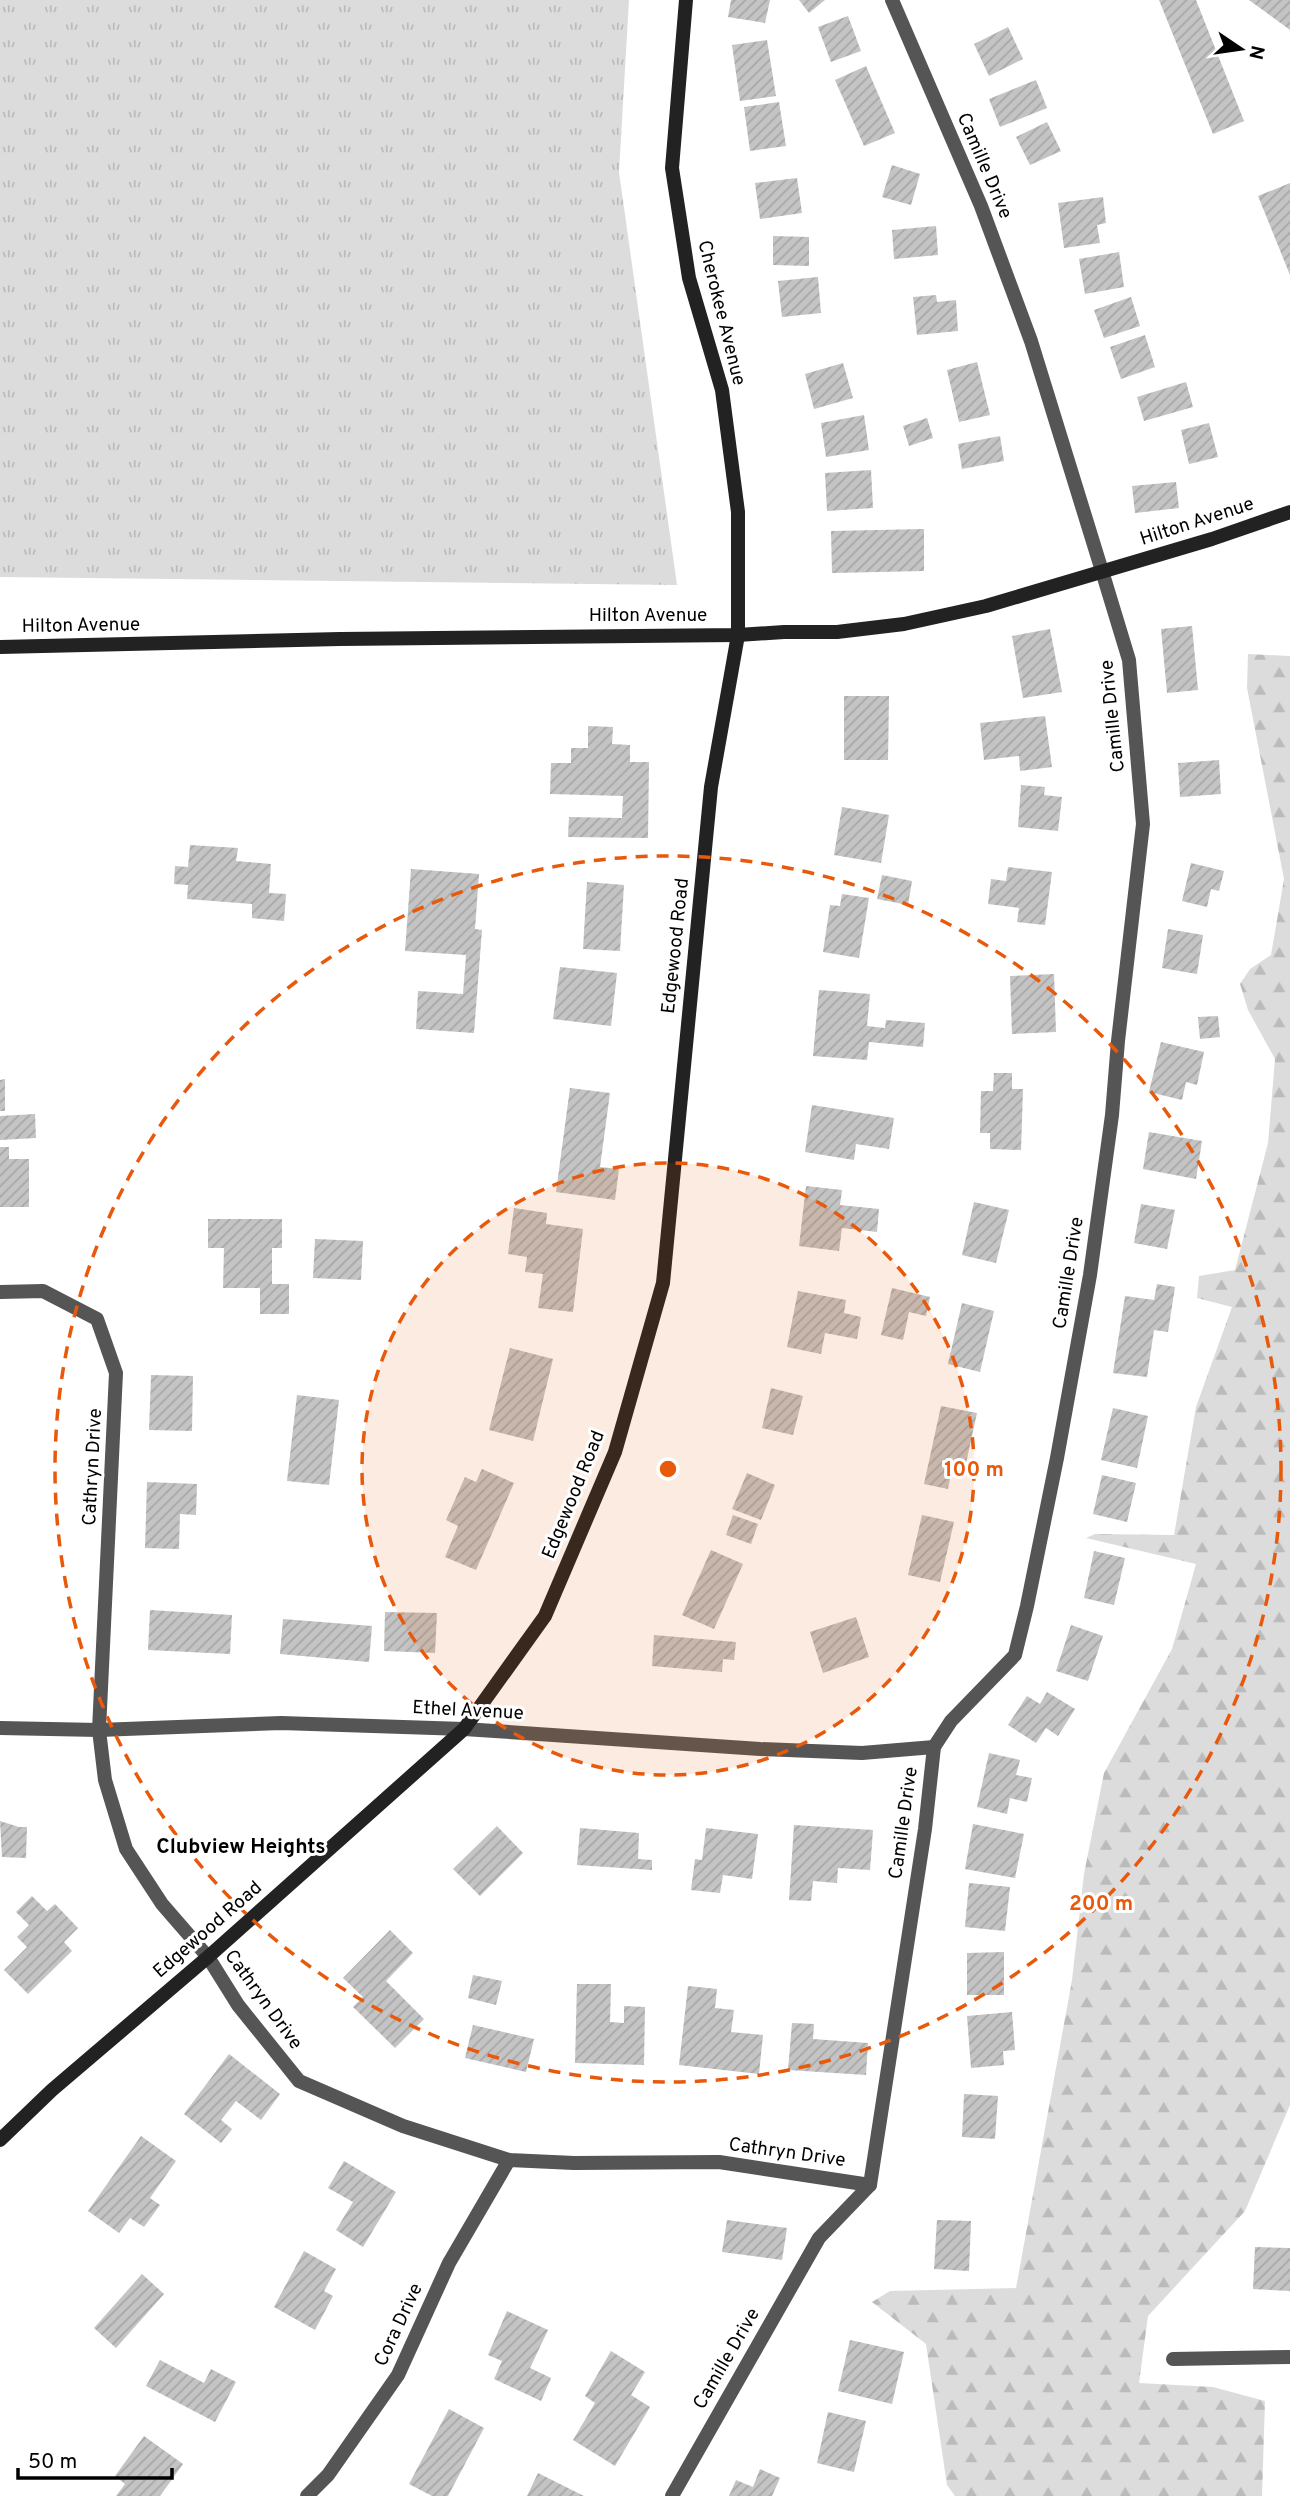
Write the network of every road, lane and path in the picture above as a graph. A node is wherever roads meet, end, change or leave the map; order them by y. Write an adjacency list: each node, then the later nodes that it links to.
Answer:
1 (686, 0): 5 (street, Cherokee Avenue)
2 (892, 0): 4 (street, Camille Drive)
3 (1285, 513): 4 (street, Hilton Avenue)
4 (1102, 571): 5 (street, Hilton Avenue); 11 (street, Camille Drive)
5 (738, 635): 6 (street, Hilton Avenue); 9 (street, Edgewood Road)
6 (0, 647)
7 (0, 1292): 10 (street, Cathryn Drive)
8 (0, 1728): 10 (street, Ethel Avenue)
9 (464, 1729): 10 (street, Ethel Avenue); 11 (street, Ethel Avenue); 12 (street, Edgewood Road)
10 (99, 1730): 12 (street, Cathryn Drive)
11 (934, 1747): 15 (street, Camille Drive)
12 (208, 1957): 13 (street, Edgewood Road); 14 (street, Cathryn Drive)
13 (0, 2140)
14 (509, 2160): 15 (street, Cathryn Drive); 18 (street, Cora Drive)
15 (870, 2185): 19 (street, Camille Drive)
16 (1290, 2357): 17 (street)
17 (1173, 2359)
18 (307, 2496)
19 (672, 2496)

